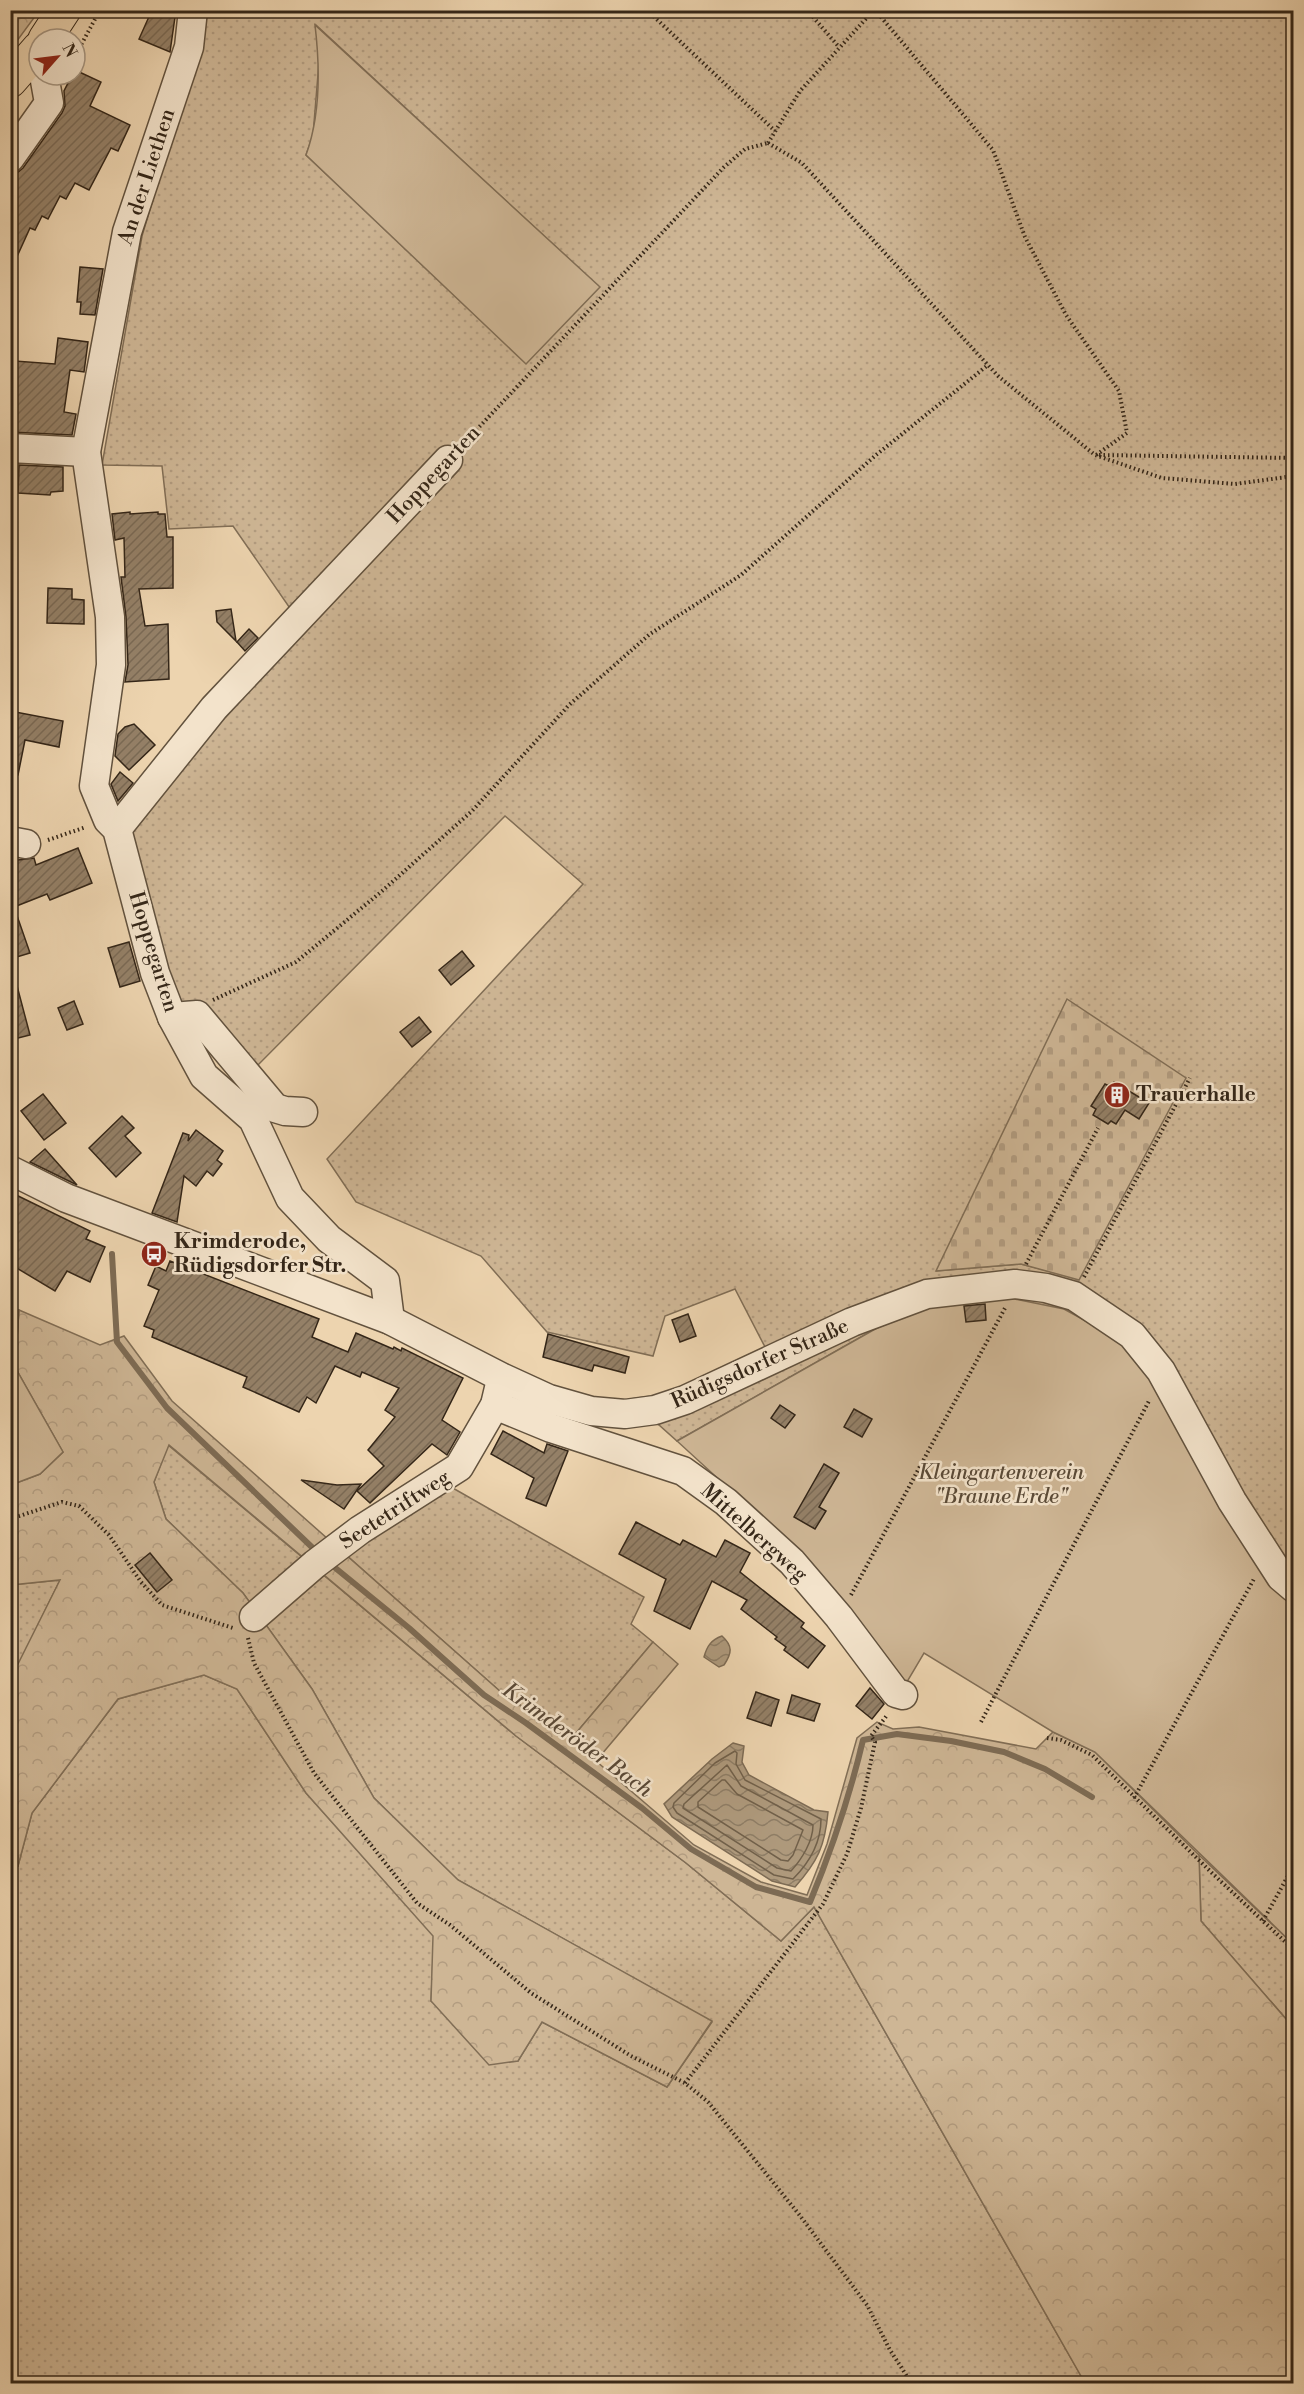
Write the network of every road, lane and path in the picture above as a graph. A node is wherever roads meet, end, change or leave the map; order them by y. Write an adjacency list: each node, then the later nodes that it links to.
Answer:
1 (64, 10): 7 (main road)
2 (100, 10): 8 (path)
3 (193, 10): 18 (street, An der Liethen)
4 (647, 10): 13 (path)
5 (807, 10): 9 (path)
6 (875, 10): 9 (path); 19 (path)
7 (55, 27)
8 (87, 34)
9 (839, 47): 13 (path)
10 (27, 67): 11 (main road)
11 (10, 81)
12 (46, 87): 15 (street)
13 (775, 131): 14 (path)
14 (768, 142): 16 (path); 21 (path, Hoppegarten)
15 (10, 158)
16 (988, 365): 19 (path); 25 (path)
17 (10, 448): 18 (street)
18 (86, 452): 23 (street, Hoppegarten)
19 (1095, 455): 20 (path); 22 (path)
20 (1293, 458)
21 (448, 460): 23 (street, Hoppegarten)
22 (1293, 476)
23 (112, 824): 24 (path); 25 (street, Hoppegarten)
24 (18, 843)
25 (185, 1016): 27 (street); 32 (street, Hoppegarten)
26 (1190, 1078): 31 (path)
27 (303, 1112)
28 (1098, 1128): 30 (path)
29 (10, 1170): 32 (street, Rüdigsdorfer Straße)
30 (1015, 1284): 31 (street, Rüdigsdorfer Straße); 34 (street, Rüdigsdorfer Straße); 39 (path)
31 (1074, 1296): 33 (street, Rüdigsdorfer Straße)
32 (390, 1320): 34 (street, Rüdigsdorfer Straße)
33 (1161, 1371): 37 (street, Rüdigsdorfer Straße); 42 (path)
34 (501, 1377): 35 (street, Seetetriftweg)
35 (495, 1405): 39 (street, Mittelbergweg); 40 (street, Seetetriftweg)
36 (10, 1519): 40 (path)
37 (1259, 1543): 38 (street, Rüdigsdorfer Straße); 45 (path)
38 (1293, 1588)
39 (839, 1617): 41 (street, Mittelbergweg)
40 (250, 1624): 49 (path)
41 (903, 1695)
42 (981, 1722)
43 (872, 1736): 49 (path)
44 (1047, 1738): 45 (path)
45 (1134, 1798): 47 (path)
46 (1293, 1865): 47 (path)
47 (1263, 1921): 48 (path)
48 (1293, 1950)
49 (685, 2084): 50 (path)
50 (912, 2384)

